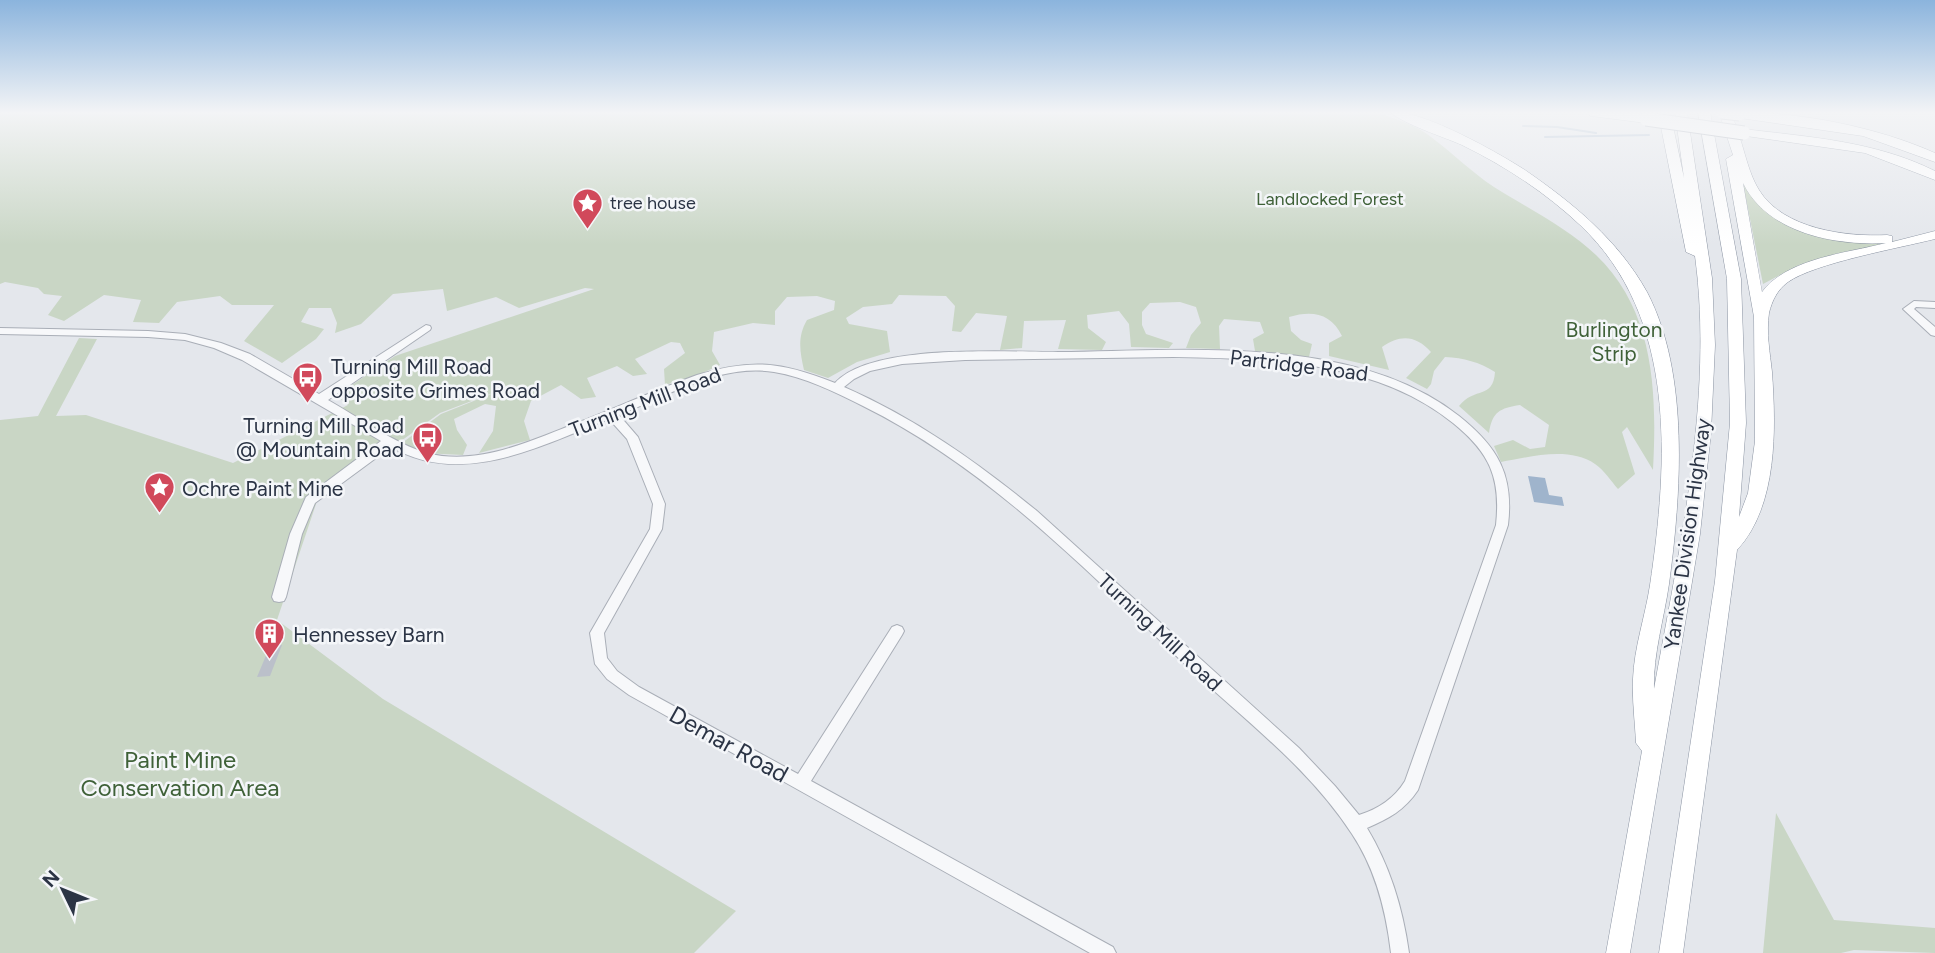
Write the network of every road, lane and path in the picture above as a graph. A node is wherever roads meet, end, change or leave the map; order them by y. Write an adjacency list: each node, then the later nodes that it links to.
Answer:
1 (1493, 156): 24 (highway)
2 (1673, 156): 11 (highway)
3 (1688, 156): 11 (highway, Yankee Division Highway)
4 (1712, 156): 21 (highway, Yankee Division Highway)
5 (1731, 156): 13 (highway)
6 (1741, 156): 9 (highway)
7 (1890, 156): 8 (highway, bridge)
8 (1935, 176)
9 (1935, 228)
10 (1935, 235): 13 (highway)
11 (1706, 290): 24 (highway, Yankee Division Highway)
12 (1935, 305): 16 (street)
13 (1761, 321): 21 (highway)
14 (426, 328): 18 (street)
15 (0, 331): 18 (street, Turning Mill Road)
16 (1935, 334)
17 (836, 389): 19 (street, Turning Mill Road); 26 (street, Turning Mill Road); 26 (street, Partridge Road)
18 (319, 400): 20 (street, Turning Mill Road)
19 (611, 414): 20 (street, Turning Mill Road); 25 (street, Demar Road)
20 (390, 440): 22 (street)
21 (1728, 552): 30 (highway, Yankee Division Highway)
22 (279, 597)
23 (897, 631): 25 (street)
24 (1649, 776): 29 (highway, Yankee Division Highway)
25 (801, 783): 27 (street, Demar Road)
26 (1355, 824): 28 (street, Turning Mill Road)
27 (1107, 953)
28 (1400, 953)
29 (1618, 953)
30 (1671, 953)

